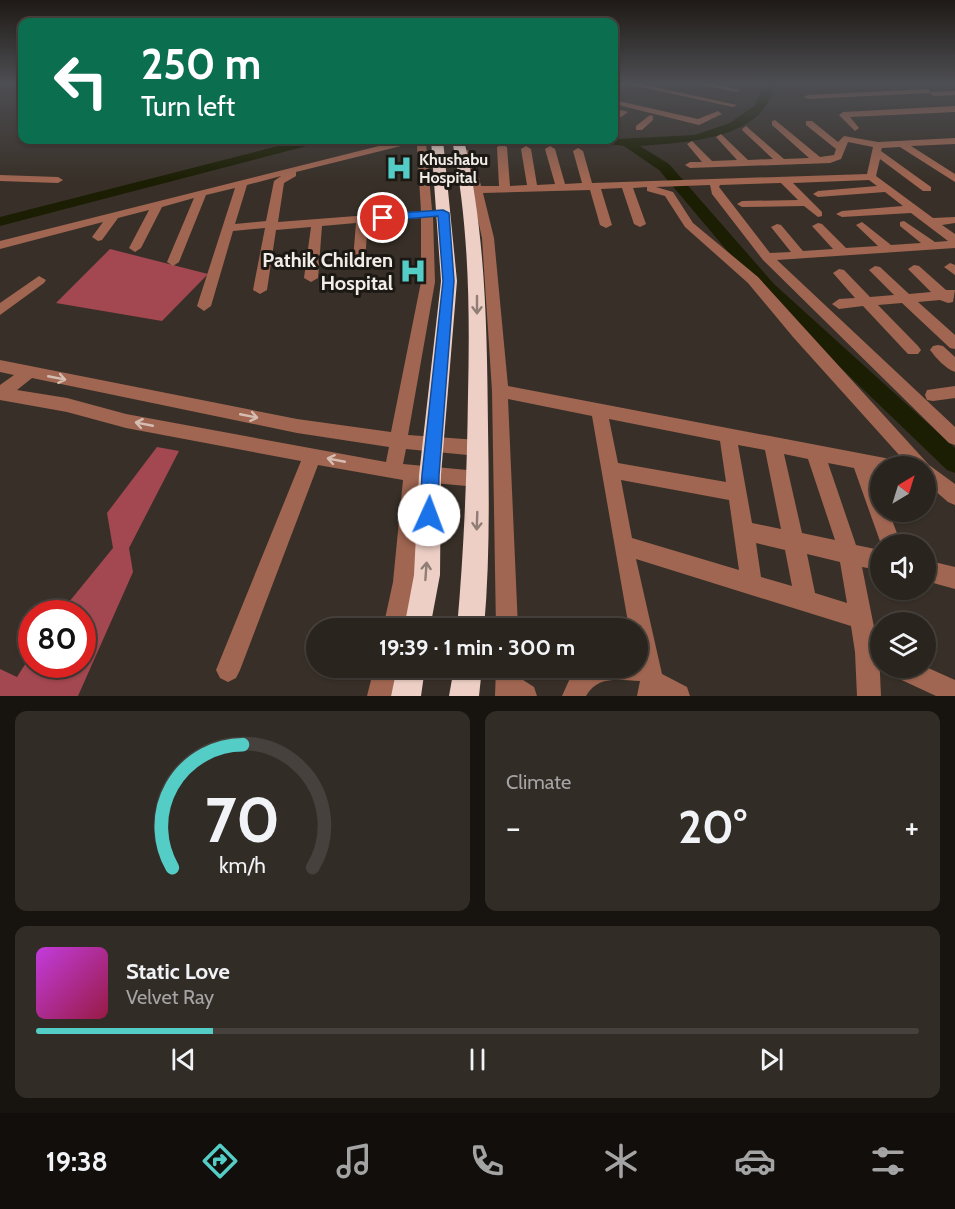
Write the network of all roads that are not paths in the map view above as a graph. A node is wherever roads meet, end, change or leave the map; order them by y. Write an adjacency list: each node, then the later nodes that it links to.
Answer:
1 (643, 116): 5 (street)
2 (676, 116): 3 (street)
3 (714, 116)
4 (844, 116): 10 (street)
5 (650, 118): 6 (street); 9 (street)
6 (665, 121)
7 (775, 123): 29 (street)
8 (809, 123): 23 (street)
9 (639, 128)
10 (855, 128)
11 (746, 129): 30 (street)
12 (721, 136): 31 (street)
13 (955, 141): 14 (street)
14 (934, 142): 20 (street); 27 (street)
15 (397, 144): 39 (street)
16 (421, 144): 22 (street)
17 (438, 144): 55 (highway)
18 (459, 144): 47 (highway)
19 (692, 144): 32 (street)
20 (902, 144): 26 (street); 36 (street)
21 (502, 147): 48 (street)
22 (422, 148): 55 (street); 64 (street)
23 (840, 148): 26 (street); 29 (street)
24 (526, 149): 44 (street)
25 (550, 149): 43 (street)
26 (877, 149): 34 (street); 46 (street)
27 (948, 150)
28 (578, 152): 42 (street)
29 (818, 161): 30 (street)
30 (782, 162): 31 (street)
31 (745, 163): 32 (street)
32 (709, 164): 33 (street)
33 (690, 165)
34 (871, 177): 38 (street); 45 (street)
35 (0, 178): 37 (street)
36 (955, 179)
37 (58, 180)
38 (784, 180): 40 (street); 51 (street)
39 (242, 183): 50 (street); 68 (street)
40 (712, 183): 41 (street); 77 (street)
41 (632, 186): 42 (street); 62 (street); 110 (street)
42 (591, 187): 43 (street); 65 (street)
43 (561, 188): 44 (street)
44 (532, 189): 48 (street)
45 (886, 189): 49 (street); 54 (street)
46 (927, 189)
47 (473, 190): 48 (street); 97 (street); 107 (highway, one-way to 107)
48 (505, 190)
49 (818, 194)
50 (201, 195): 53 (street); 79 (street)
51 (807, 203): 52 (street); 75 (street)
52 (742, 204)
53 (157, 206): 57 (street); 73 (street)
54 (915, 210): 56 (street); 60 (street)
55 (435, 213): 58 (street); 104 (street); 106 (highway)
56 (842, 214)
57 (113, 217): 69 (street); 71 (street)
58 (362, 219): 61 (street); 78 (street)
59 (955, 220): 60 (street)
60 (931, 222): 70 (street)
61 (317, 223): 64 (street); 83 (street)
62 (640, 224)
63 (904, 224): 72 (street)
64 (273, 225): 68 (street); 85 (street)
65 (606, 225)
66 (862, 225): 74 (street)
67 (777, 227): 76 (street)
68 (228, 228): 90 (street)
69 (98, 237)
70 (955, 242): 72 (street)
71 (0, 246)
72 (933, 246): 74 (street)
73 (135, 248)
74 (889, 249): 75 (street)
75 (843, 252): 76 (street)
76 (801, 255): 77 (street)
77 (768, 257): 103 (street)
78 (359, 260)
79 (173, 262)
80 (914, 269): 86 (street)
81 (875, 270): 87 (street)
82 (839, 273): 88 (street)
83 (311, 278)
84 (39, 280): 91 (street)
85 (260, 290)
86 (951, 298): 87 (street)
87 (906, 299): 88 (street); 92 (street)
88 (868, 303): 89 (street); 93 (street)
89 (839, 304)
90 (204, 306)
91 (0, 310)
92 (955, 344)
93 (913, 350)
94 (938, 350): 95 (street)
95 (955, 366)
96 (10, 371): 99 (street); 104 (street, one-way to 104)
97 (500, 391): 101 (street); 132 (street)
98 (955, 392): 100 (street)
99 (0, 394): 109 (street, one-way to 99)
100 (933, 395)
101 (599, 410): 102 (street); 113 (street)
102 (728, 435): 105 (street); 117 (street)
103 (955, 438)
104 (399, 442): 106 (street); 114 (street)
105 (773, 444): 108 (street); 121 (street)
106 (433, 445): 107 (street); 114 (highway)
107 (478, 448): 115 (highway)
108 (815, 452): 111 (street); 123 (street)
109 (312, 456): 114 (street, one-way to 109); 135 (street)
110 (911, 456)
111 (861, 462): 112 (street); 120 (street)
112 (870, 464)
113 (610, 470): 117 (street); 122 (street)
114 (412, 473): 115 (street); 129 (street); 130 (highway, one-way to 114)
115 (478, 479): 131 (highway, one-way to 131)
116 (936, 480): 118 (street)
117 (737, 493): 119 (street)
118 (955, 496)
119 (743, 531): 121 (street); 127 (street)
120 (887, 534)
121 (795, 542): 123 (street); 128 (street)
122 (623, 544): 127 (street); 141 (street)
123 (849, 553): 124 (street); 133 (street)
124 (870, 558)
125 (936, 573): 126 (street)
126 (955, 578)
127 (752, 585): 128 (street)
128 (806, 601): 133 (street)
129 (396, 618)
130 (419, 618)
131 (471, 618)
132 (507, 618)
133 (861, 618): 134 (street)
134 (870, 644)
135 (228, 669)
136 (384, 678): 143 (street)
137 (409, 678): 144 (highway)
138 (467, 678): 145 (highway)
139 (871, 678): 148 (street)
140 (924, 678): 142 (street)
141 (650, 682): 146 (street); 147 (street)
142 (955, 692)
143 (379, 696)
144 (406, 696)
145 (464, 696)
146 (574, 696)
147 (678, 696)
148 (869, 696)

